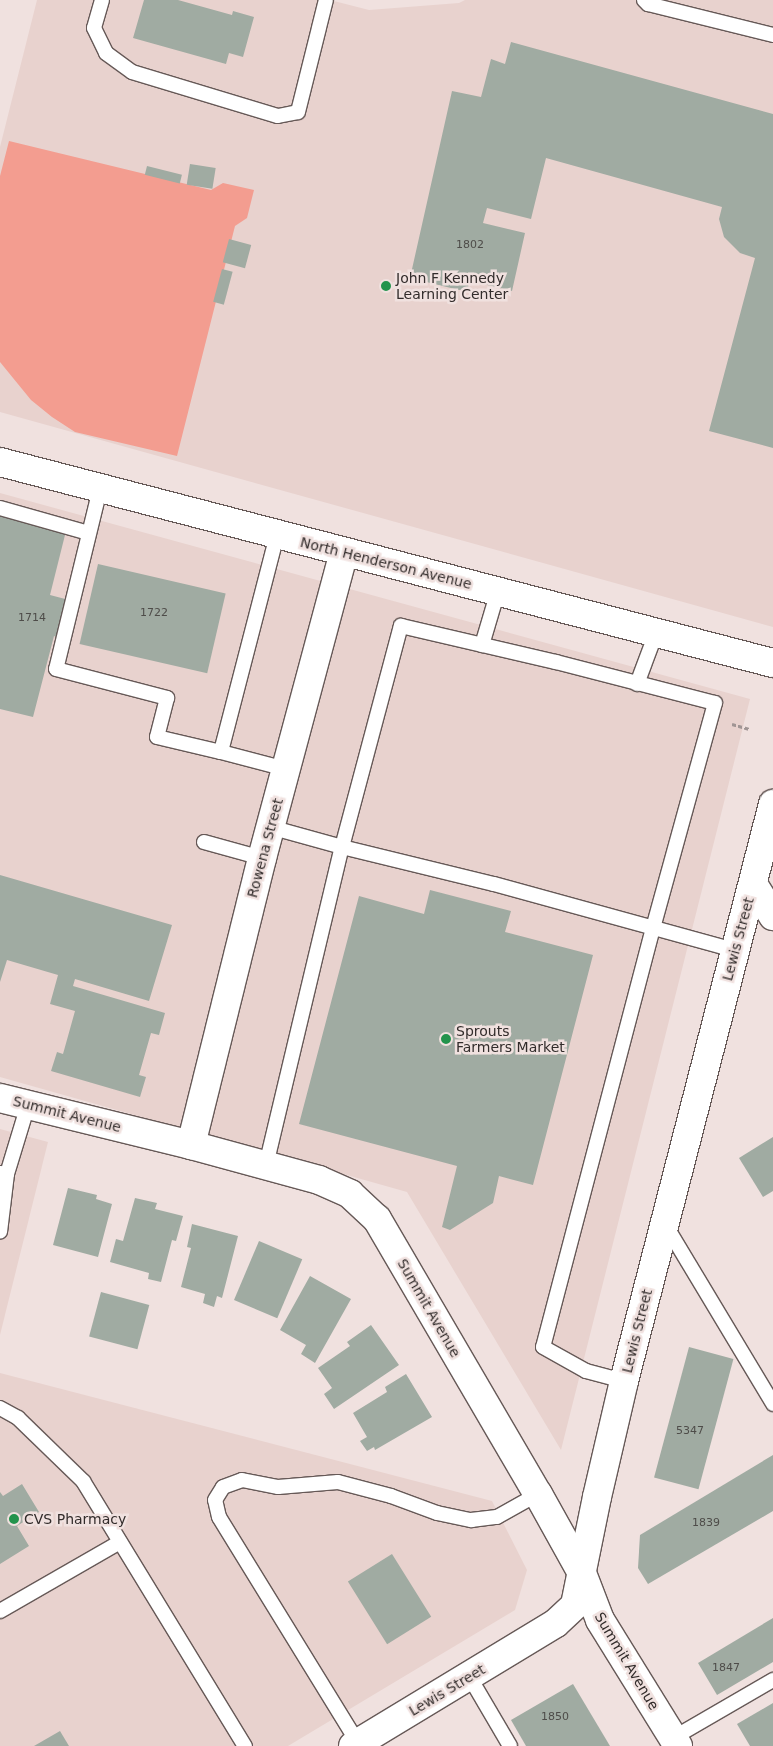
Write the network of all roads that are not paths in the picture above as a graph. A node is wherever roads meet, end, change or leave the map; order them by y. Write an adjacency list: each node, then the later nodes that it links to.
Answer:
1 (102, 0): 2 (lane)
2 (326, 0)
3 (644, 0): 4 (lane)
4 (773, 35)
5 (0, 462): 6 (street, North Henderson Avenue)
6 (100, 489): 8 (lane); 9 (street, North Henderson Avenue)
7 (0, 508): 8 (lane)
8 (88, 533): 16 (lane)
9 (277, 535): 10 (street, North Henderson Avenue); 16 (lane)
10 (344, 553): 11 (street, North Henderson Avenue); 17 (street, Rowena Street)
11 (498, 591): 12 (street, North Henderson Avenue); 13 (lane)
12 (656, 633): 14 (street, North Henderson Avenue); 15 (lane)
13 (482, 644): 15 (lane); 21 (lane)
14 (773, 663)
15 (637, 684): 25 (lane)
16 (221, 752): 17 (lane)
17 (286, 769): 19 (street, Rowena Street)
18 (773, 804): 23 (street, Lewis Street)
19 (270, 827): 21 (lane); 22 (street, Rowena Street)
20 (204, 842): 22 (lane)
21 (342, 847): 25 (lane); 30 (lane)
22 (262, 858): 29 (street, Rowena Street)
23 (753, 884): 24 (street); 26 (street, Lewis Street)
24 (773, 916)
25 (652, 928): 26 (lane); 34 (lane)
26 (734, 950): 32 (street, Lewis Street)
27 (0, 1098): 28 (street, Summit Avenue)
28 (28, 1105): 29 (street, Summit Avenue); 31 (lane)
29 (191, 1145): 30 (street, Summit Avenue)
30 (266, 1165): 39 (street, Summit Avenue)
31 (3, 1174): 33 (lane)
32 (664, 1224): 34 (street, Lewis Street); 35 (lane)
33 (0, 1232)
34 (624, 1382): 41 (street, Lewis Street)
35 (773, 1404)
36 (0, 1408): 37 (lane)
37 (18, 1418): 38 (lane); 40 (lane)
38 (0, 1423)
39 (538, 1494): 41 (street, Summit Avenue); 46 (lane)
40 (120, 1542): 42 (lane); 47 (lane)
41 (582, 1573): 43 (street, Lewis Street); 45 (street, Summit Avenue)
42 (0, 1611)
43 (469, 1676): 46 (street, Lewis Street); 48 (lane)
44 (773, 1680): 45 (lane)
45 (675, 1742)
46 (356, 1745)
47 (245, 1746)
48 (510, 1746)

